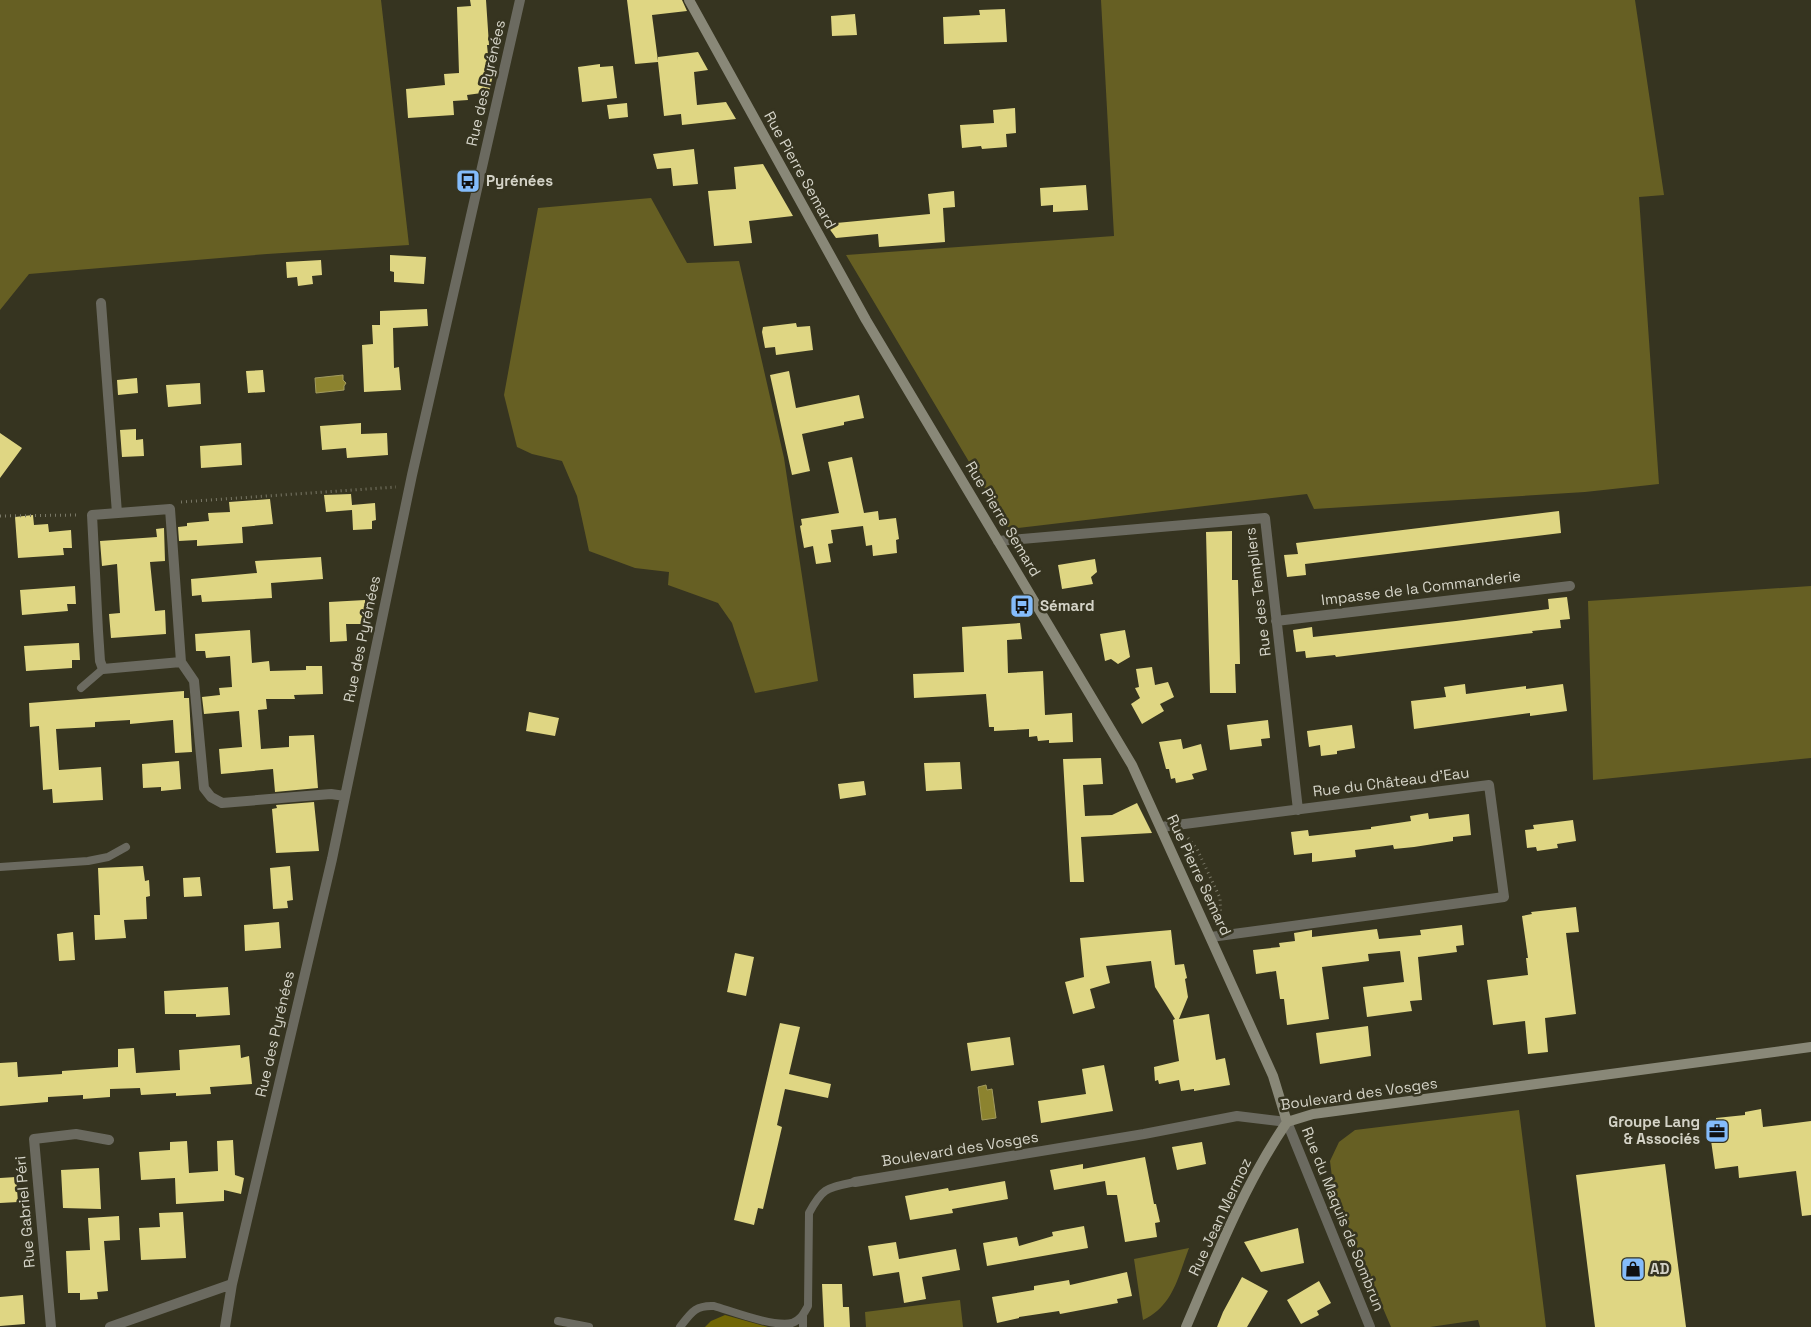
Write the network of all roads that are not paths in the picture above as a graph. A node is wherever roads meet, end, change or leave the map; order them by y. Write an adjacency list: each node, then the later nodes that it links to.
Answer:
1 (520, 0): 11 (street, Rue des Pyrénées)
2 (689, 0): 5 (main road, Rue Pierre Semard)
3 (101, 303): 4 (street)
4 (117, 513): 8 (street); 9 (street)
5 (998, 541): 7 (street, Rue des Templiers); 13 (main road, Rue Pierre Semard)
6 (1570, 586): 7 (street, Impasse de la Commanderie)
7 (1276, 621): 12 (street, Rue des Templiers)
8 (181, 662): 9 (street); 11 (street)
9 (104, 670): 10 (lane)
10 (81, 688)
11 (345, 796): 21 (street, Rue des Pyrénées)
12 (1298, 810): 13 (street, Rue du Château d'Eau); 16 (street, Rue du Château d'Eau)
13 (1161, 828): 16 (main road, Rue Pierre Semard)
14 (126, 847): 15 (lane)
15 (0, 868)
16 (1211, 937): 18 (main road, Rue Pierre Semard)
17 (1811, 1047): 18 (main road, Boulevard des Vosges)
18 (1287, 1122): 20 (street, Boulevard des Vosges); 30 (main road, Rue Jean Mermoz); 31 (street, Rue du Maquis de Sombrun)
19 (109, 1140): 24 (street, Rue Gabriel Péri)
20 (855, 1182): 22 (lane)
21 (232, 1284): 25 (street); 26 (street, Rue des Pyrénées)
22 (803, 1316): 28 (lane); 29 (lane)
23 (558, 1321): 27 (lane)
24 (51, 1327)
25 (110, 1327)
26 (225, 1327)
27 (589, 1327)
28 (680, 1327)
29 (803, 1327)
30 (1186, 1327)
31 (1370, 1327)

